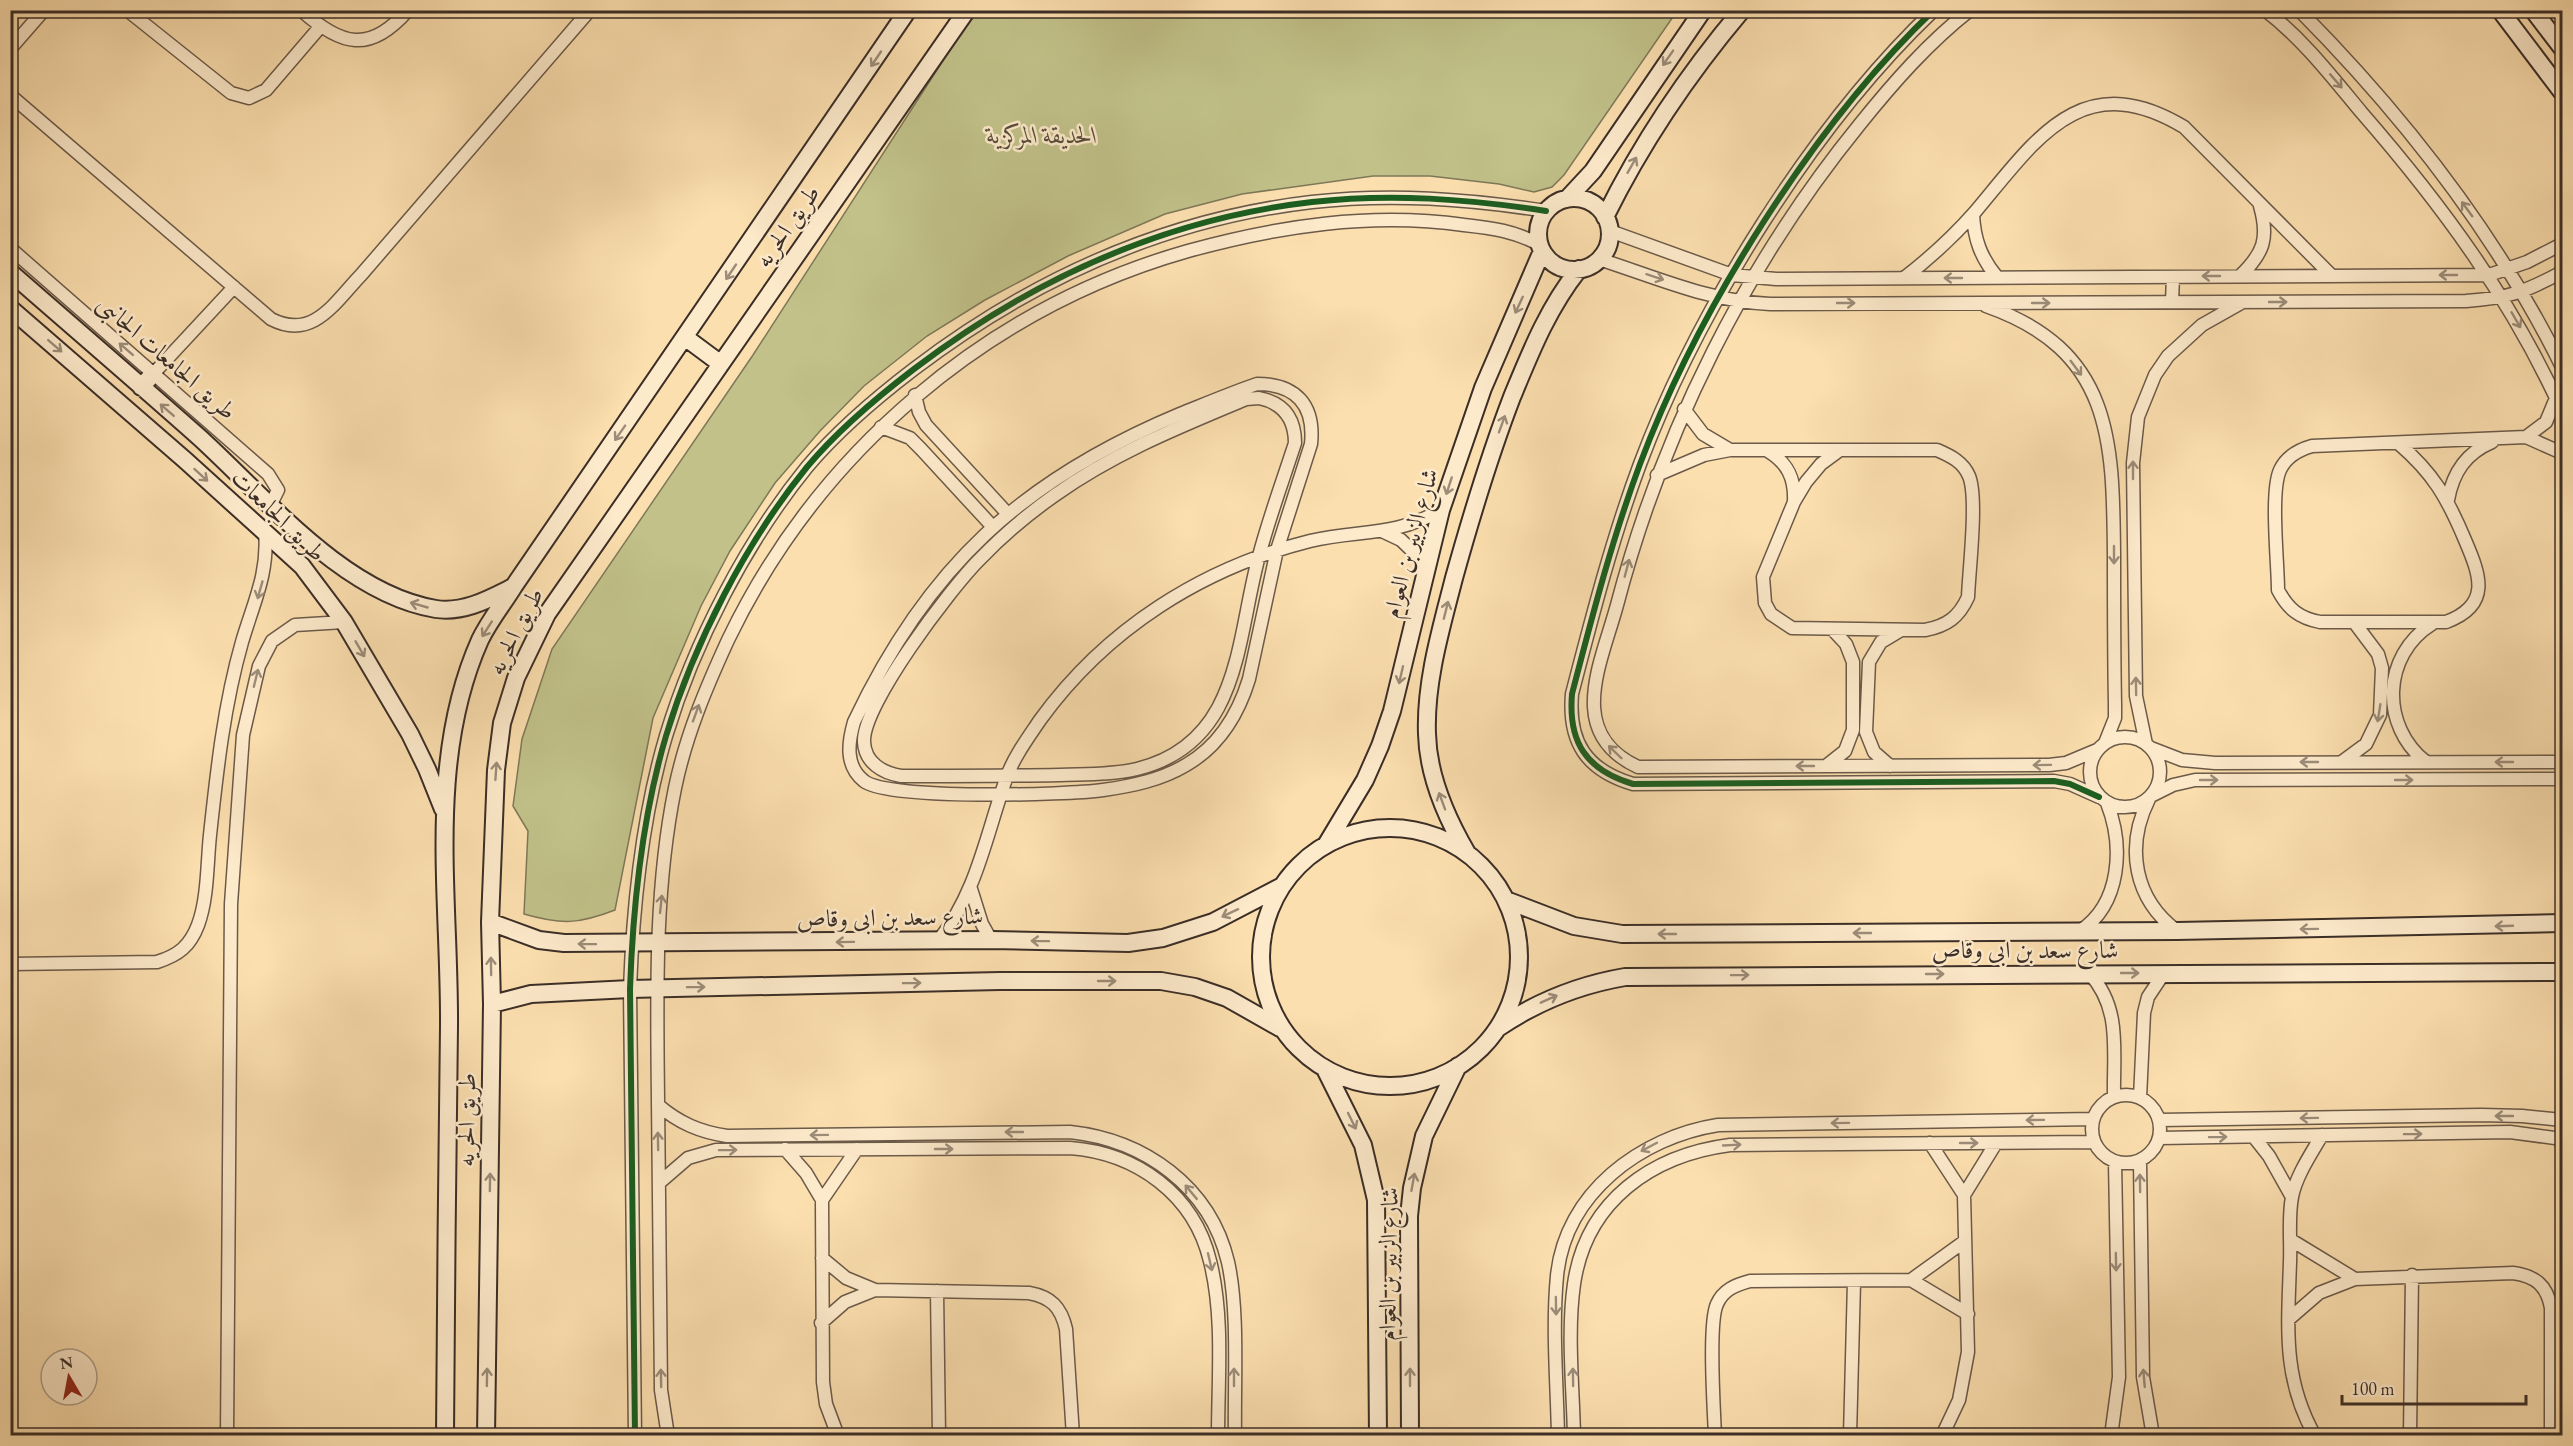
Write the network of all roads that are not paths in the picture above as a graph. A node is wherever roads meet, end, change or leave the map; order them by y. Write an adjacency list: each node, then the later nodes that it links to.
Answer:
1 (44, 10): 21 (street)
2 (127, 10): 18 (street)
3 (301, 10): 18 (street)
4 (408, 10): 18 (street)
5 (590, 10): 46 (street)
6 (908, 10): 55 (street, طريق الحريه, one-way to 55)
7 (967, 10): 56 (street, طريق الحريه)
8 (1703, 10): 25 (street, one-way to 25)
9 (1742, 10): 29 (street, one-way to 9)
10 (1934, 10): 39 (street)
11 (1970, 10): 45 (street)
12 (2265, 10): 22 (street)
13 (2299, 10): 19 (street)
14 (2500, 10): 23 (street)
15 (2534, 10): 20 (street)
16 (2559, 10): 17 (street)
17 (2562, 15)
18 (320, 27)
19 (2327, 39): 22 (street); 35 (street, one-way to 19)
20 (2562, 48)
21 (10, 49)
22 (2312, 54): 38 (street, one-way to 38)
23 (2562, 93)
24 (10, 95): 46 (street)
25 (1567, 199): 27 (street); 29 (street)
26 (2259, 204): 28 (street); 40 (street); 41 (street)
27 (1546, 211): 32 (street); 126 (street)
28 (1973, 214): 43 (street); 44 (street)
29 (1607, 224): 33 (street); 39 (street)
30 (2562, 244): 35 (street)
31 (10, 248): 58 (street, طريق الجامعات الجانبى, one-way to 31)
32 (1541, 248): 34 (street); 60 (street); 77 (street, شارع الزبير بن العوام, one-way to 77)
33 (1599, 259): 34 (street); 48 (street, one-way to 48)
34 (1579, 269): 115 (street, one-way to 34)
35 (2509, 270): 38 (street); 47 (street)
36 (10, 272): 59 (street, طريق الجامعات)
37 (2562, 272): 47 (street)
38 (2488, 274): 41 (street, one-way to 41); 49 (street)
39 (1732, 275): 45 (street); 48 (street)
40 (2240, 276): 41 (street); 42 (street, one-way to 42)
41 (2332, 276)
42 (2173, 277): 44 (street); 50 (street)
43 (1904, 278): 44 (street, one-way to 43); 45 (street)
44 (1997, 278)
45 (1754, 279): 52 (street)
46 (234, 287): 58 (street)
47 (2523, 293): 49 (street); 57 (street)
48 (1718, 298): 52 (street); 109 (street)
49 (2503, 298): 51 (street, one-way to 49); 61 (street, one-way to 61)
50 (2172, 302): 51 (street); 53 (street, one-way to 50)
51 (2243, 302): 99 (street, one-way to 51)
52 (1741, 303): 53 (street, one-way to 53); 62 (street)
53 (1976, 303): 100 (street, one-way to 100)
54 (10, 308): 80 (street, طريق الجامعات, one-way to 80)
55 (686, 338): 56 (street); 85 (street, طريق الحريه, one-way to 85)
56 (721, 364): 119 (street, طريق الحريه, one-way to 56)
57 (2562, 367)
58 (154, 373): 59 (street); 76 (street, طريق الجامعات الجانبى)
59 (141, 387): 76 (street, طريق الجامعات, one-way to 59)
60 (915, 395): 64 (street); 78 (street)
61 (2556, 398): 63 (street); 65 (street)
62 (1684, 409): 69 (street); 73 (street)
63 (2562, 411)
64 (881, 427): 79 (street); 125 (street, one-way to 64)
65 (2526, 438): 66 (street); 72 (street)
66 (2498, 439): 68 (street); 74 (street)
67 (1129, 442): 78 (street); 82 (street); 83 (street); 92 (street)
68 (2398, 443): 74 (street); 87 (street)
69 (1730, 450): 70 (street); 73 (street)
70 (1766, 450): 71 (street); 75 (street)
71 (1840, 450): 75 (street); 90 (street)
72 (2562, 453)
73 (1657, 475): 106 (street, one-way to 73)
74 (2448, 500): 88 (street)
75 (1794, 502): 89 (street)
76 (270, 506): 80 (street); 85 (street, طريق الجامعات, one-way to 76)
77 (1441, 510): 81 (street); 84 (street, شارع الزبير بن العوام)
78 (1007, 513): 79 (street)
79 (992, 526): 91 (street)
80 (260, 527): 86 (street, طريق الجامعات); 97 (street, one-way to 97)
81 (1384, 532): 82 (street); 84 (street)
82 (1277, 550): 83 (street); 110 (street)
83 (1258, 556): 107 (street); 107 (street)
84 (1428, 566): 114 (street, شارع الزبير بن العوام, one-way to 114)
85 (514, 586): 113 (street, طريق الحريه, one-way to 113)
86 (344, 622): 98 (street, one-way to 86); 113 (street, طريق الجامعات, one-way to 113)
87 (2354, 622): 88 (street); 93 (street)
88 (2433, 623): 94 (street)
89 (1832, 629): 90 (street); 95 (street)
90 (1901, 630): 96 (street)
91 (886, 659): 92 (street); 110 (street)
92 (900, 666): 107 (street)
93 (2381, 691): 94 (street); 101 (street, one-way to 101)
94 (2395, 691): 102 (street)
95 (1853, 698): 96 (street); 104 (street)
96 (1867, 698): 105 (street)
97 (222, 732): 98 (street); 127 (street)
98 (243, 735): 173 (street)
99 (2148, 746): 100 (street); 101 (street, one-way to 99); 111 (street)
100 (2101, 747): 105 (street, one-way to 105); 112 (street)
101 (2341, 762): 102 (street)
102 (2426, 762): 103 (street, one-way to 102)
103 (2562, 762)
104 (1826, 766): 105 (street); 106 (street, one-way to 106)
105 (1890, 766)
106 (1735, 767): 109 (street)
107 (1007, 776): 110 (street)
108 (2562, 779): 111 (street, one-way to 108)
109 (1736, 783): 112 (street)
110 (1001, 794): 117 (street)
111 (2151, 796): 112 (street); 121 (street)
112 (2103, 800): 122 (street)
113 (444, 813): 174 (street, طريق الحريه)
114 (1325, 845): 115 (street); 116 (street)
115 (1468, 854): 118 (street)
116 (1282, 886): 124 (street, شارع سعد بن ابى وقاص, one-way to 124); 134 (street)
117 (971, 889): 123 (street); 124 (street)
118 (1506, 900): 122 (street, شارع سعد بن ابى وقاص, one-way to 118); 135 (street)
119 (490, 922): 126 (street, شارع سعد بن ابى وقاص, one-way to 119); 133 (street, طريق الحريه, one-way to 119)
120 (2562, 923): 121 (street, شارع سعد بن ابى وقاص, one-way to 121)
121 (2176, 931): 122 (street, شارع سعد بن ابى وقاص)
122 (2077, 932)
123 (939, 940): 124 (street, شارع سعد بن ابى وقاص); 125 (street, شارع سعد بن ابى وقاص, one-way to 125)
124 (991, 940)
125 (657, 944): 126 (street, شارع سعد بن ابى وقاص); 131 (street)
126 (632, 945): 132 (street)
127 (10, 964)
128 (2562, 972): 130 (street, شارع سعد بن ابى وقاص)
129 (2089, 973): 130 (street, شارع سعد بن ابى وقاص, one-way to 130); 135 (street, شارع سعد بن ابى وقاص, one-way to 129); 138 (street)
130 (2164, 973): 139 (street)
131 (657, 988): 132 (street); 134 (street, one-way to 134); 140 (street)
132 (630, 989): 133 (street); 176 (street)
133 (492, 1004): 175 (street, طريق الحريه, one-way to 133)
134 (1281, 1028): 137 (street)
135 (1498, 1028): 136 (street)
136 (1458, 1066): 137 (street); 184 (street, شارع الزبير بن العوام, one-way to 136)
137 (1325, 1069): 183 (street, شارع الزبير بن العوام, one-way to 183)
138 (2114, 1097): 139 (street); 141 (street)
139 (2140, 1098): 142 (street)
140 (658, 1105): 144 (street, one-way to 140); 157 (street, one-way to 140)
141 (2093, 1119): 149 (street); 185 (street, one-way to 185)
142 (2160, 1120): 143 (street, one-way to 142); 147 (street)
143 (2562, 1120)
144 (915, 1134): 154 (street); 182 (street, one-way to 144)
145 (2322, 1136): 146 (street); 148 (street, one-way to 148); 159 (street)
146 (2254, 1137): 147 (street, one-way to 146); 159 (street)
147 (2160, 1138): 155 (street)
148 (2562, 1138)
149 (2094, 1142): 151 (street); 156 (street)
150 (1930, 1143): 151 (street, one-way to 151); 158 (street); 186 (street, one-way to 150)
151 (1996, 1143): 158 (street)
152 (785, 1149): 153 (street); 157 (street, one-way to 152); 160 (street)
153 (857, 1149): 154 (street); 160 (street)
154 (915, 1149): 181 (street, one-way to 181)
155 (2140, 1161): 156 (street); 191 (street, one-way to 155)
156 (2115, 1162): 190 (street, one-way to 190)
157 (659, 1183): 177 (street, one-way to 157)
158 (1964, 1195): 162 (street)
159 (2292, 1197): 161 (street)
160 (822, 1200): 163 (street)
161 (2291, 1240): 165 (street); 171 (street)
162 (1965, 1241): 166 (street); 170 (street)
163 (822, 1258): 168 (street); 172 (street)
164 (2412, 1275): 165 (street); 193 (street); 194 (street)
165 (2355, 1279): 171 (street)
166 (1911, 1280): 167 (street); 170 (street)
167 (1854, 1282): 187 (street); 188 (street)
168 (875, 1290): 169 (street); 172 (street)
169 (937, 1291): 179 (street); 180 (street)
170 (1968, 1314): 189 (street)
171 (2289, 1319): 192 (street)
172 (821, 1323): 178 (street)
173 (227, 1436)
174 (445, 1436)
175 (486, 1436)
176 (635, 1436)
177 (668, 1436)
178 (838, 1436)
179 (939, 1436)
180 (1073, 1436)
181 (1218, 1436)
182 (1234, 1436)
183 (1378, 1436)
184 (1410, 1436)
185 (1558, 1436)
186 (1574, 1436)
187 (1715, 1436)
188 (1850, 1436)
189 (1942, 1436)
190 (2110, 1436)
191 (2153, 1436)
192 (2315, 1436)
193 (2410, 1436)
194 (2551, 1436)

